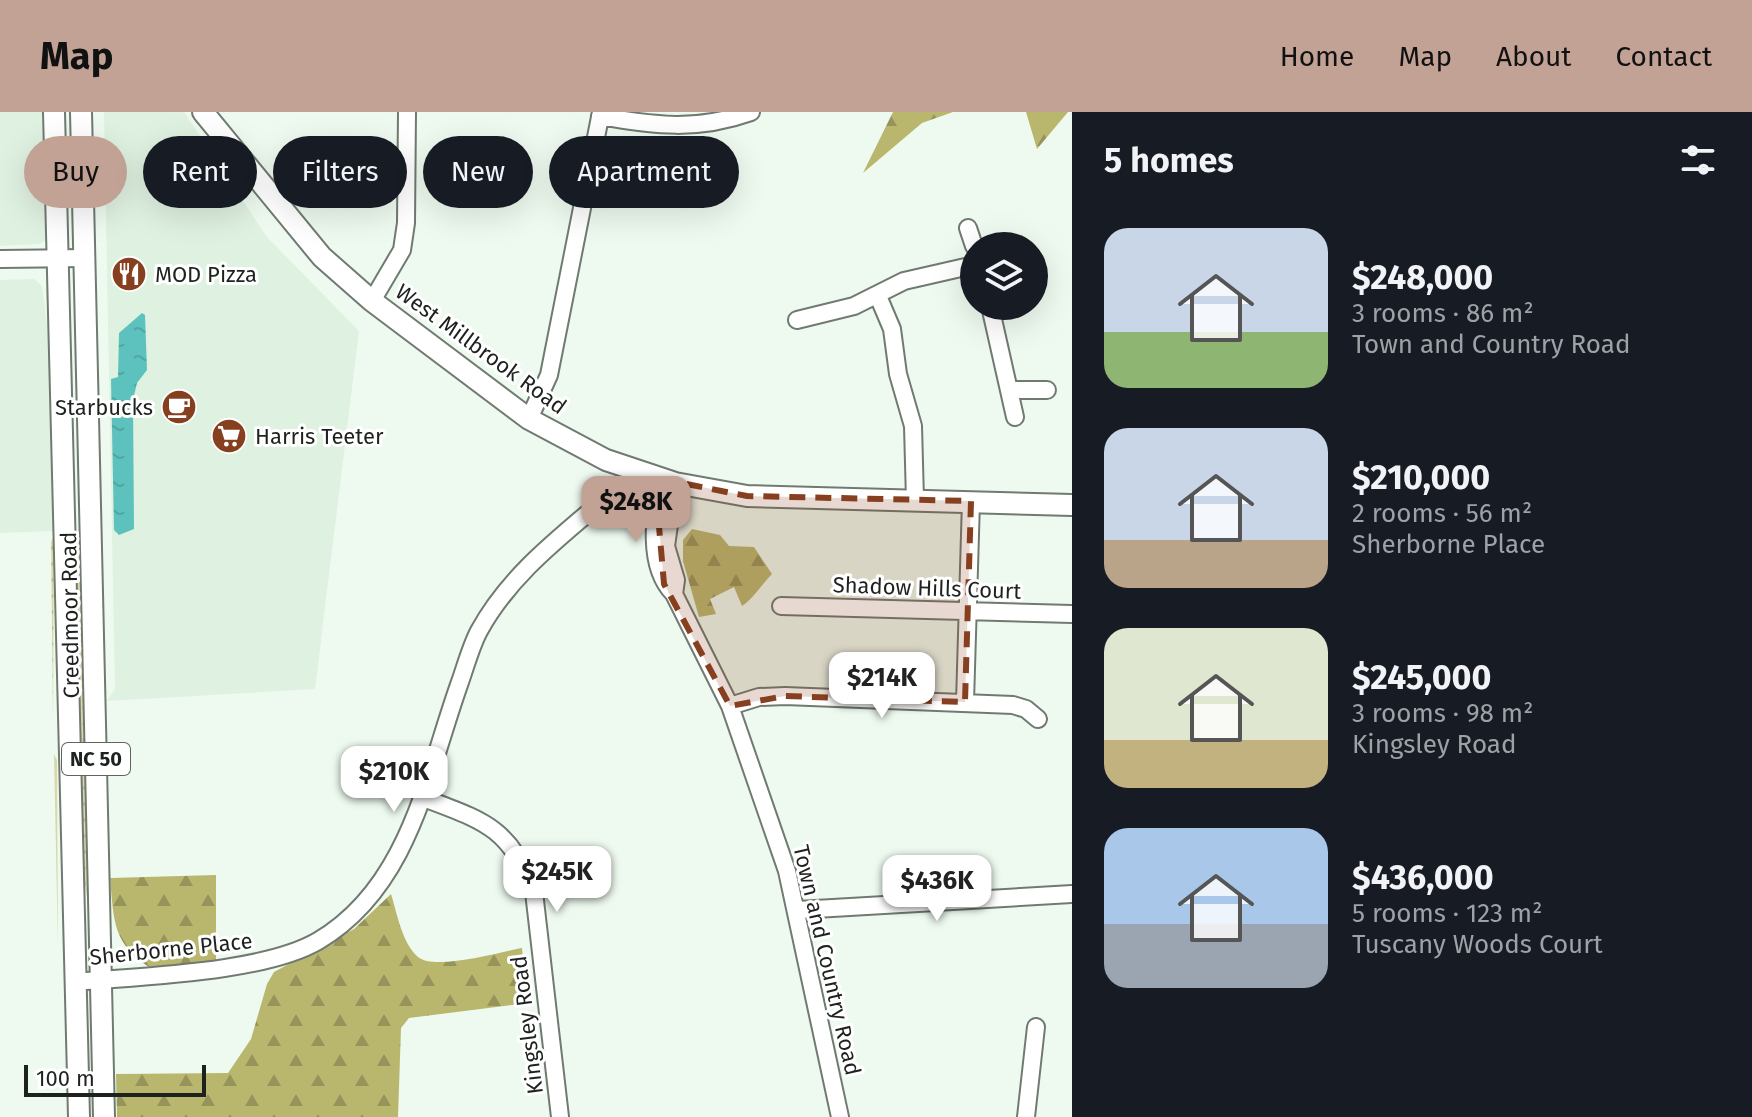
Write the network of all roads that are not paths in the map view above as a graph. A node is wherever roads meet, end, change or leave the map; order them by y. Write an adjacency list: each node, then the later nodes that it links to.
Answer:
1 (54, 112): 10 (main road, Creedmoor Road / NC 50)
2 (81, 112): 11 (main road, Creedmoor Road / NC 50)
3 (203, 112): 7 (main road, West Millbrook Road)
4 (407, 112): 15 (street)
5 (751, 112): 6 (street)
6 (601, 114): 21 (street)
7 (214, 120): 15 (main road, West Millbrook Road)
8 (968, 228): 9 (street)
9 (969, 232)
10 (59, 258): 11 (street); 12 (street); 37 (main road, Creedmoor Road / NC 50)
11 (86, 258): 36 (main road, Creedmoor Road / NC 50)
12 (0, 259)
13 (960, 268): 14 (street)
14 (878, 296): 16 (street); 23 (street)
15 (372, 301): 21 (main road, West Millbrook Road)
16 (797, 320)
17 (993, 320): 18 (street)
18 (1009, 390): 19 (street); 20 (street)
19 (1047, 390)
20 (1015, 417)
21 (529, 419): 22 (main road, West Millbrook Road)
22 (668, 481): 23 (main road, West Millbrook Road); 31 (street, Town and Country Road)
23 (915, 500): 24 (main road, West Millbrook Road)
24 (971, 501): 25 (main road, West Millbrook Road); 28 (street)
25 (1072, 505)
26 (594, 508): 33 (street, Sherborne Place)
27 (781, 606): 28 (street, Shadow Hills Court)
28 (967, 612): 29 (street, Shadow Hills Court); 30 (street)
29 (1072, 614)
30 (965, 702): 31 (street); 32 (street)
31 (730, 706): 35 (street, Town and Country Road)
32 (1038, 719)
33 (421, 797): 36 (street, Sherborne Place); 41 (street, Kingsley Road)
34 (1072, 894): 35 (street)
35 (798, 910): 42 (street, Town and Country Road)
36 (99, 980): 37 (street, Sherborne Place); 40 (main road, Creedmoor Road / NC 50)
37 (75, 982): 39 (main road, Creedmoor Road / NC 50)
38 (1036, 1027): 43 (street)
39 (79, 1117)
40 (104, 1117)
41 (560, 1117)
42 (840, 1117)
43 (1026, 1117)

